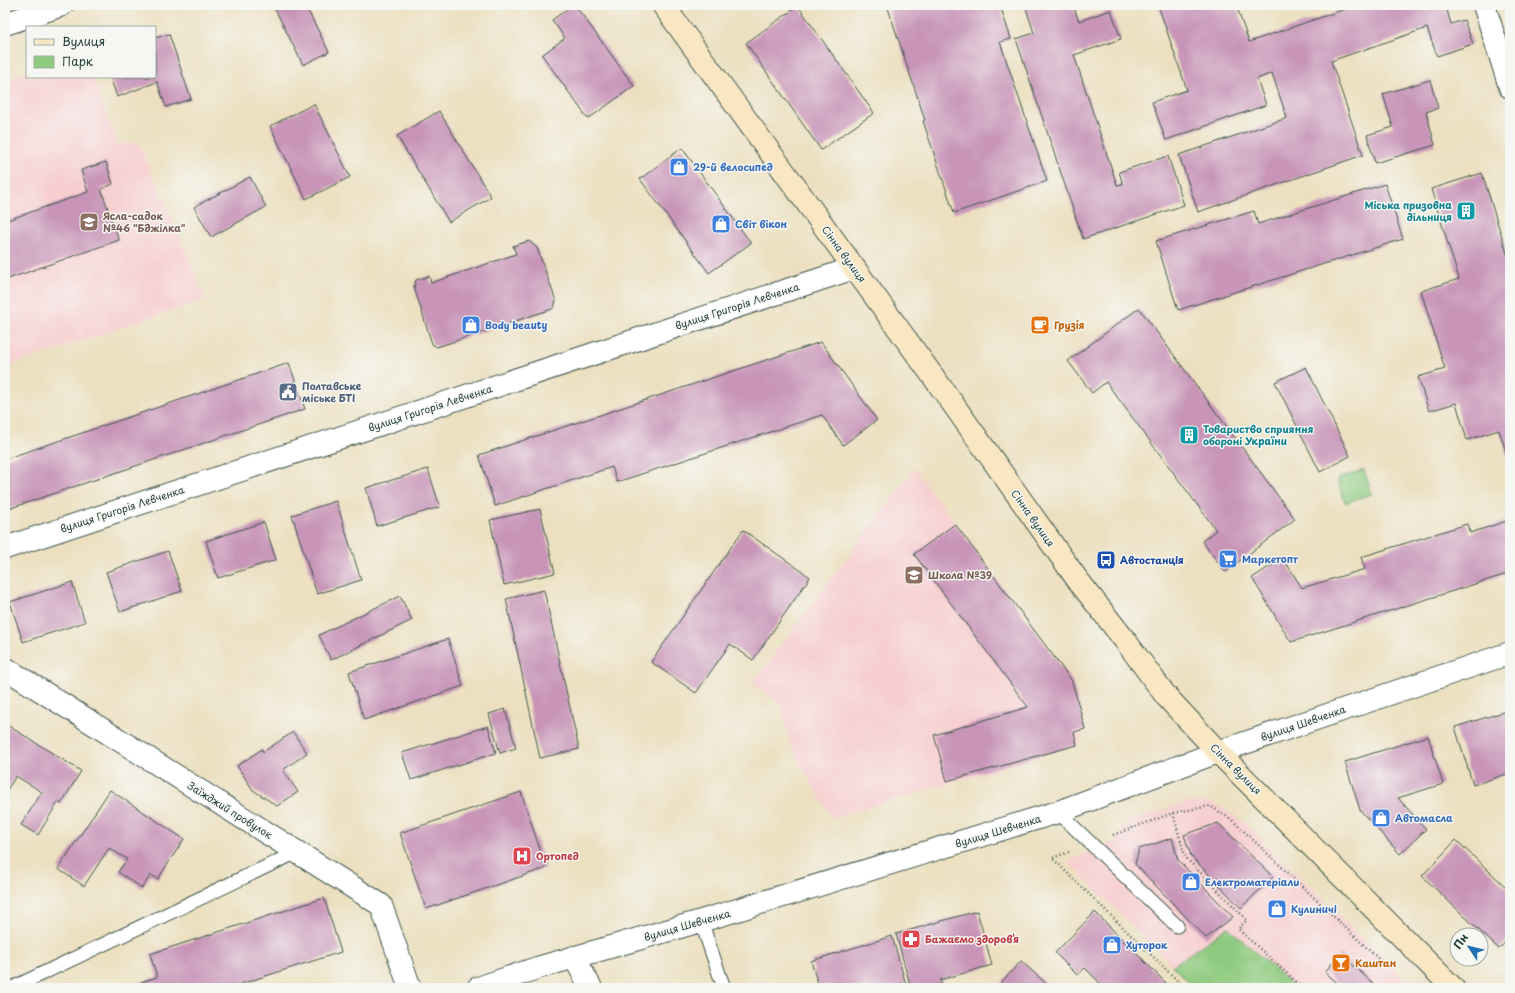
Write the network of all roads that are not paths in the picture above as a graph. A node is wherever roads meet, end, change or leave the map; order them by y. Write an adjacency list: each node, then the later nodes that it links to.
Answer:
1 (62, 5): 4 (street)
2 (663, 5): 6 (main road, Сінна вулиця)
3 (1484, 5): 5 (street)
4 (5, 24)
5 (1510, 87)
6 (854, 268): 7 (street, вулиця Григорія Левченка); 10 (main road, Сінна вулиця)
7 (5, 548)
8 (1510, 653): 10 (street, вулиця Шевченка)
9 (5, 668): 12 (street, Заїжджий провулок)
10 (1218, 752): 11 (street, вулиця Шевченка); 21 (main road, Сінна вулиця)
11 (1058, 812): 13 (street, вулиця Шевченка); 14 (lane)
12 (297, 852): 16 (lane); 17 (street, Заїжджий провулок)
13 (701, 921): 15 (street, вулиця Шевченка); 20 (lane)
14 (1177, 926)
15 (574, 957): 18 (street, вулиця Шевченка); 19 (street)
16 (12, 988)
17 (410, 988)
18 (478, 988)
19 (591, 988)
20 (724, 988)
21 (1453, 988)

